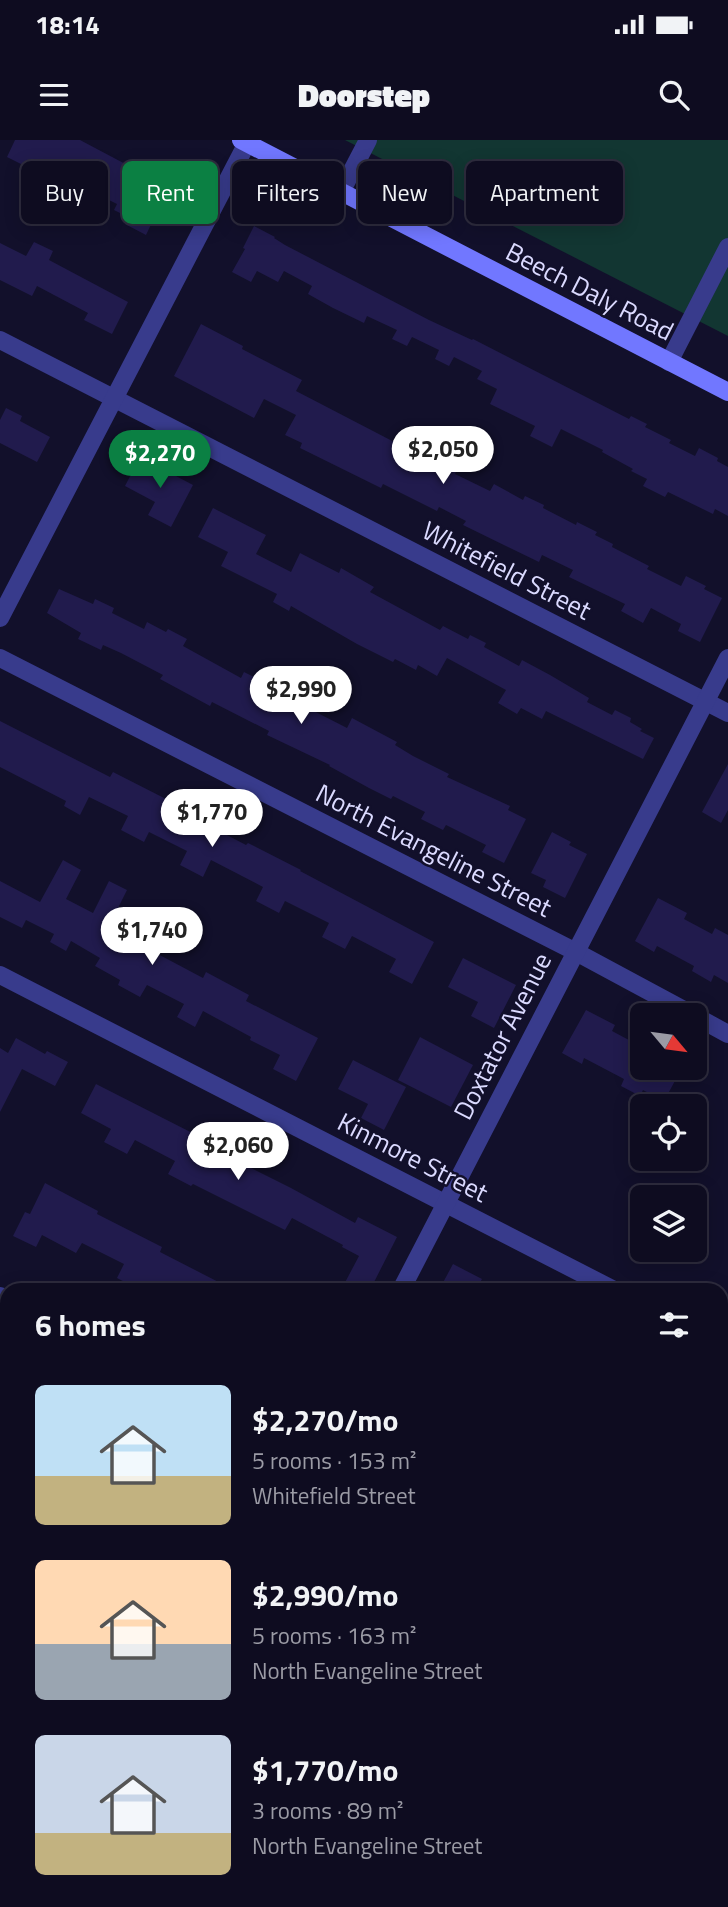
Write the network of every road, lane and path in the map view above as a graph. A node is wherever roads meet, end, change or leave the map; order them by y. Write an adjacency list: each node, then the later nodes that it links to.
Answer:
1 (368, 140): 4 (street)
2 (244, 142): 3 (main road, Beech Daly Road); 10 (street)
3 (281, 161)
4 (344, 186)
5 (344, 194): 8 (main road, Beech Daly Road)
6 (728, 247): 8 (street)
7 (0, 340): 10 (street, Whitefield Street)
8 (669, 362): 9 (main road, Beech Daly Road)
9 (728, 392)
10 (114, 399): 11 (street); 14 (street, Whitefield Street)
11 (0, 618)
12 (0, 658): 16 (street, North Evangeline Street)
13 (728, 658): 14 (street, Doxtator Avenue)
14 (706, 701): 15 (street, Whitefield Street); 16 (street, Doxtator Avenue)
15 (728, 713)
16 (576, 952): 18 (street, North Evangeline Street); 21 (street, Doxtator Avenue)
17 (0, 975): 21 (street, Kinmore Street)
18 (670, 1003)
19 (707, 1023): 20 (street, North Evangeline Street)
20 (728, 1034)
21 (446, 1203): 22 (street, Doxtator Avenue); 23 (street, Kinmore Street)
22 (405, 1283)
23 (600, 1283)

